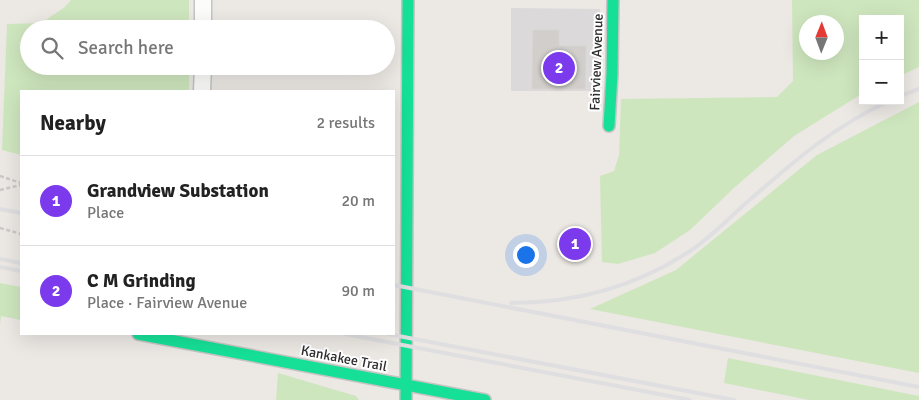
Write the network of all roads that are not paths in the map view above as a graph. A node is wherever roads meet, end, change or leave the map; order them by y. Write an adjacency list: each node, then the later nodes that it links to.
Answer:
1 (203, 0): 4 (street)
2 (408, 0): 9 (street)
3 (613, 0): 7 (street, Fairview Avenue)
4 (203, 20)
5 (203, 75): 6 (street)
6 (202, 90)
7 (609, 126)
8 (143, 335): 9 (street, Kankakee Trail)
9 (406, 385): 10 (street); 11 (street, Kankakee Trail)
10 (406, 400)
11 (485, 400)

